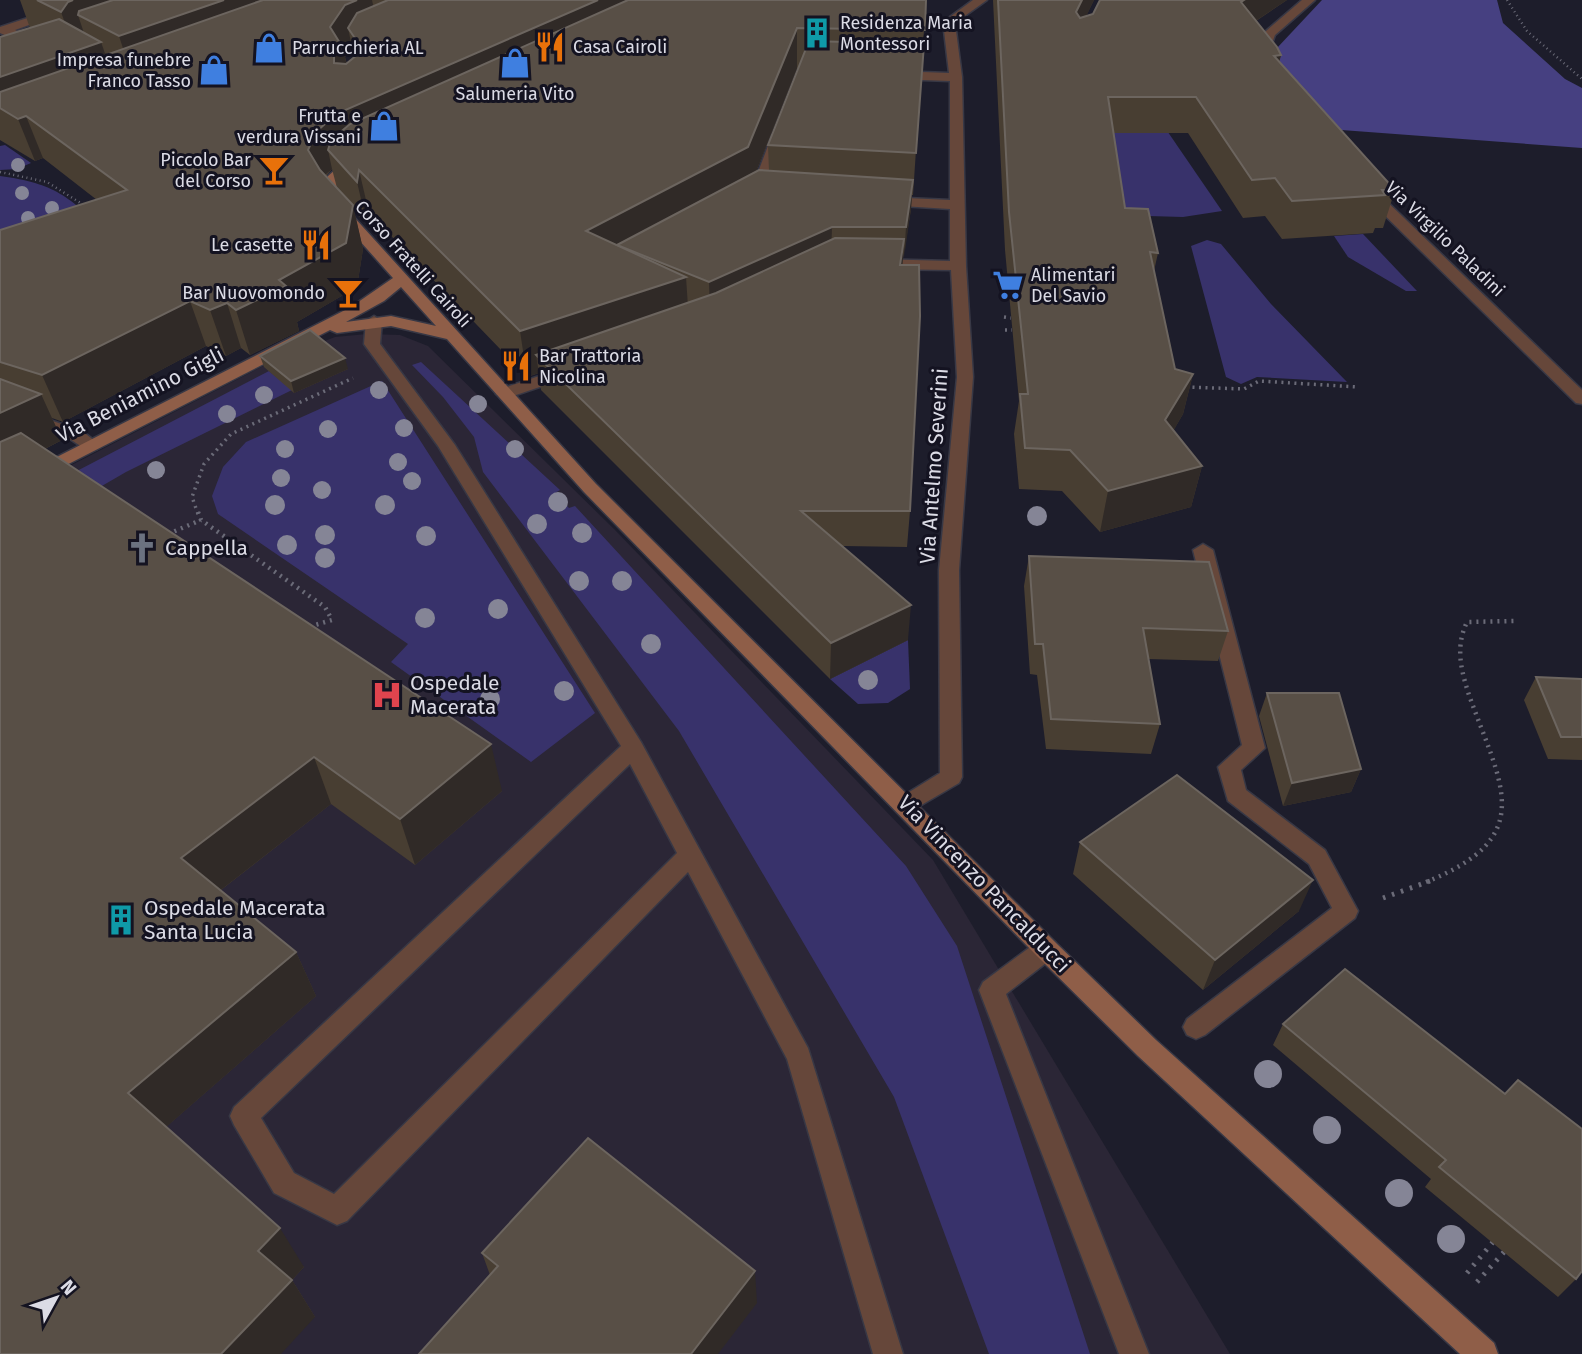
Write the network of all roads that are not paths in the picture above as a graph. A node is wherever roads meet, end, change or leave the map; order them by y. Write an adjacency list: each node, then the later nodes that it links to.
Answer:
1 (93, 0): 4 (street)
2 (981, 0): 7 (street, Via Antelmo Severini)
3 (1309, 0): 6 (street)
4 (46, 48)
5 (879, 75): 7 (street)
6 (1273, 75)
7 (956, 77): 13 (street, Via Antelmo Severini)
8 (784, 121): 11 (street)
9 (365, 155): 16 (main road, Corso Fratelli Cairoli)
10 (1353, 176): 22 (street, Via Virgilio Paladini)
11 (757, 195)
12 (863, 199): 13 (street)
13 (957, 205): 15 (street, Via Antelmo Severini)
14 (856, 264): 15 (street)
15 (958, 265): 28 (street, Via Antelmo Severini)
16 (401, 279): 18 (main road, Corso Fratelli Cairoli); 19 (main road, Via Beniamino Gigli)
17 (374, 321): 18 (main road, Via Beniamino Gigli); 19 (main road, Via Beniamino Gigli); 27 (street)
18 (452, 335): 21 (main road, Corso Fratelli Cairoli)
19 (301, 338): 24 (main road, Via Beniamino Gigli)
20 (585, 366): 21 (street)
21 (504, 394): 28 (main road, Via Vincenzo Pancalducci)
22 (1582, 399)
23 (0, 408): 24 (street)
24 (91, 446): 25 (main road, Via Beniamino Gigli)
25 (0, 493)
26 (1203, 550): 31 (street)
27 (633, 748): 29 (street); 29 (street)
28 (906, 805): 30 (main road, Via Vincenzo Pancalducci)
29 (692, 853): 32 (street)
30 (1046, 949): 33 (street); 34 (main road, Via Vincenzo Pancalducci)
31 (1196, 1027)
32 (888, 1354)
33 (1134, 1354)
34 (1483, 1354)

